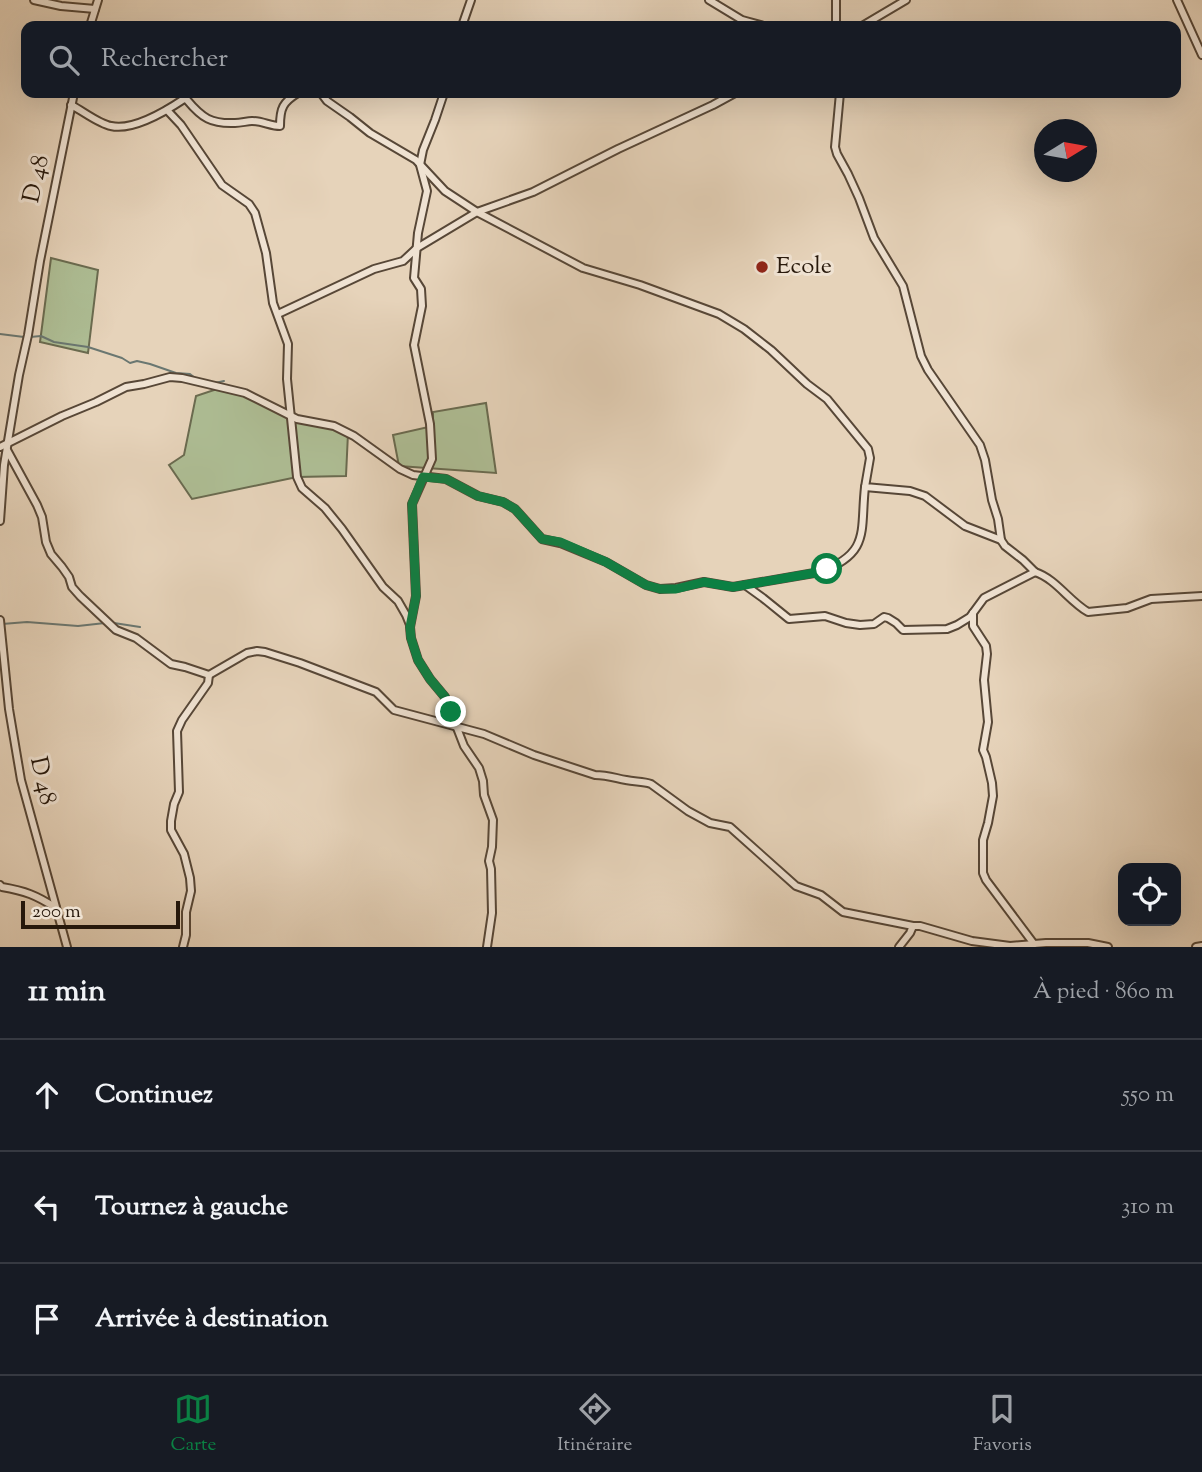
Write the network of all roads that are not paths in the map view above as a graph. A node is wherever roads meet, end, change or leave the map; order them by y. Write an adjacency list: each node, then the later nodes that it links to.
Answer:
1 (34, 0): 8 (street)
2 (97, 0): 8 (street)
3 (471, 0): 10 (street)
4 (709, 0): 11 (street)
5 (835, 0): 12 (street)
6 (906, 0): 13 (street)
7 (1177, 0): 14 (street)
8 (95, 9): 9 (street)
9 (91, 21)
10 (465, 21)
11 (745, 21)
12 (836, 21)
13 (870, 21)
14 (1202, 55)
15 (73, 98): 21 (street, D 48)
16 (290, 98): 22 (street)
17 (325, 98): 23 (street)
18 (442, 98): 23 (street)
19 (726, 98): 24 (street)
20 (840, 98): 32 (street)
21 (72, 105): 22 (street); 28 (street, D 48)
22 (167, 110): 26 (street)
23 (420, 164): 24 (street); 25 (street)
24 (477, 212): 25 (street); 30 (street)
25 (416, 248): 26 (street); 29 (street)
26 (278, 314): 27 (street)
27 (292, 416): 28 (street); 29 (street); 38 (street)
28 (5, 447): 31 (street, D 48); 40 (street)
29 (423, 477): 34 (street); 38 (street)
30 (865, 487): 32 (street); 34 (street)
31 (0, 522)
32 (1001, 540): 33 (street)
33 (1035, 572): 35 (street); 36 (street)
34 (745, 585): 36 (street)
35 (1202, 596)
36 (972, 611): 45 (street)
37 (0, 620): 39 (street, D 48)
38 (410, 627): 41 (street)
39 (0, 631): 43 (street, D 48)
40 (209, 675): 41 (street); 49 (street)
41 (456, 727): 44 (street); 46 (street)
42 (0, 885): 43 (street)
43 (56, 908): 48 (street, D 48)
44 (913, 926): 45 (street); 50 (street)
45 (1034, 944): 51 (street)
46 (487, 946)
47 (1202, 946): 52 (street)
48 (67, 947)
49 (183, 947)
50 (899, 947)
51 (1108, 947)
52 (1196, 947)

